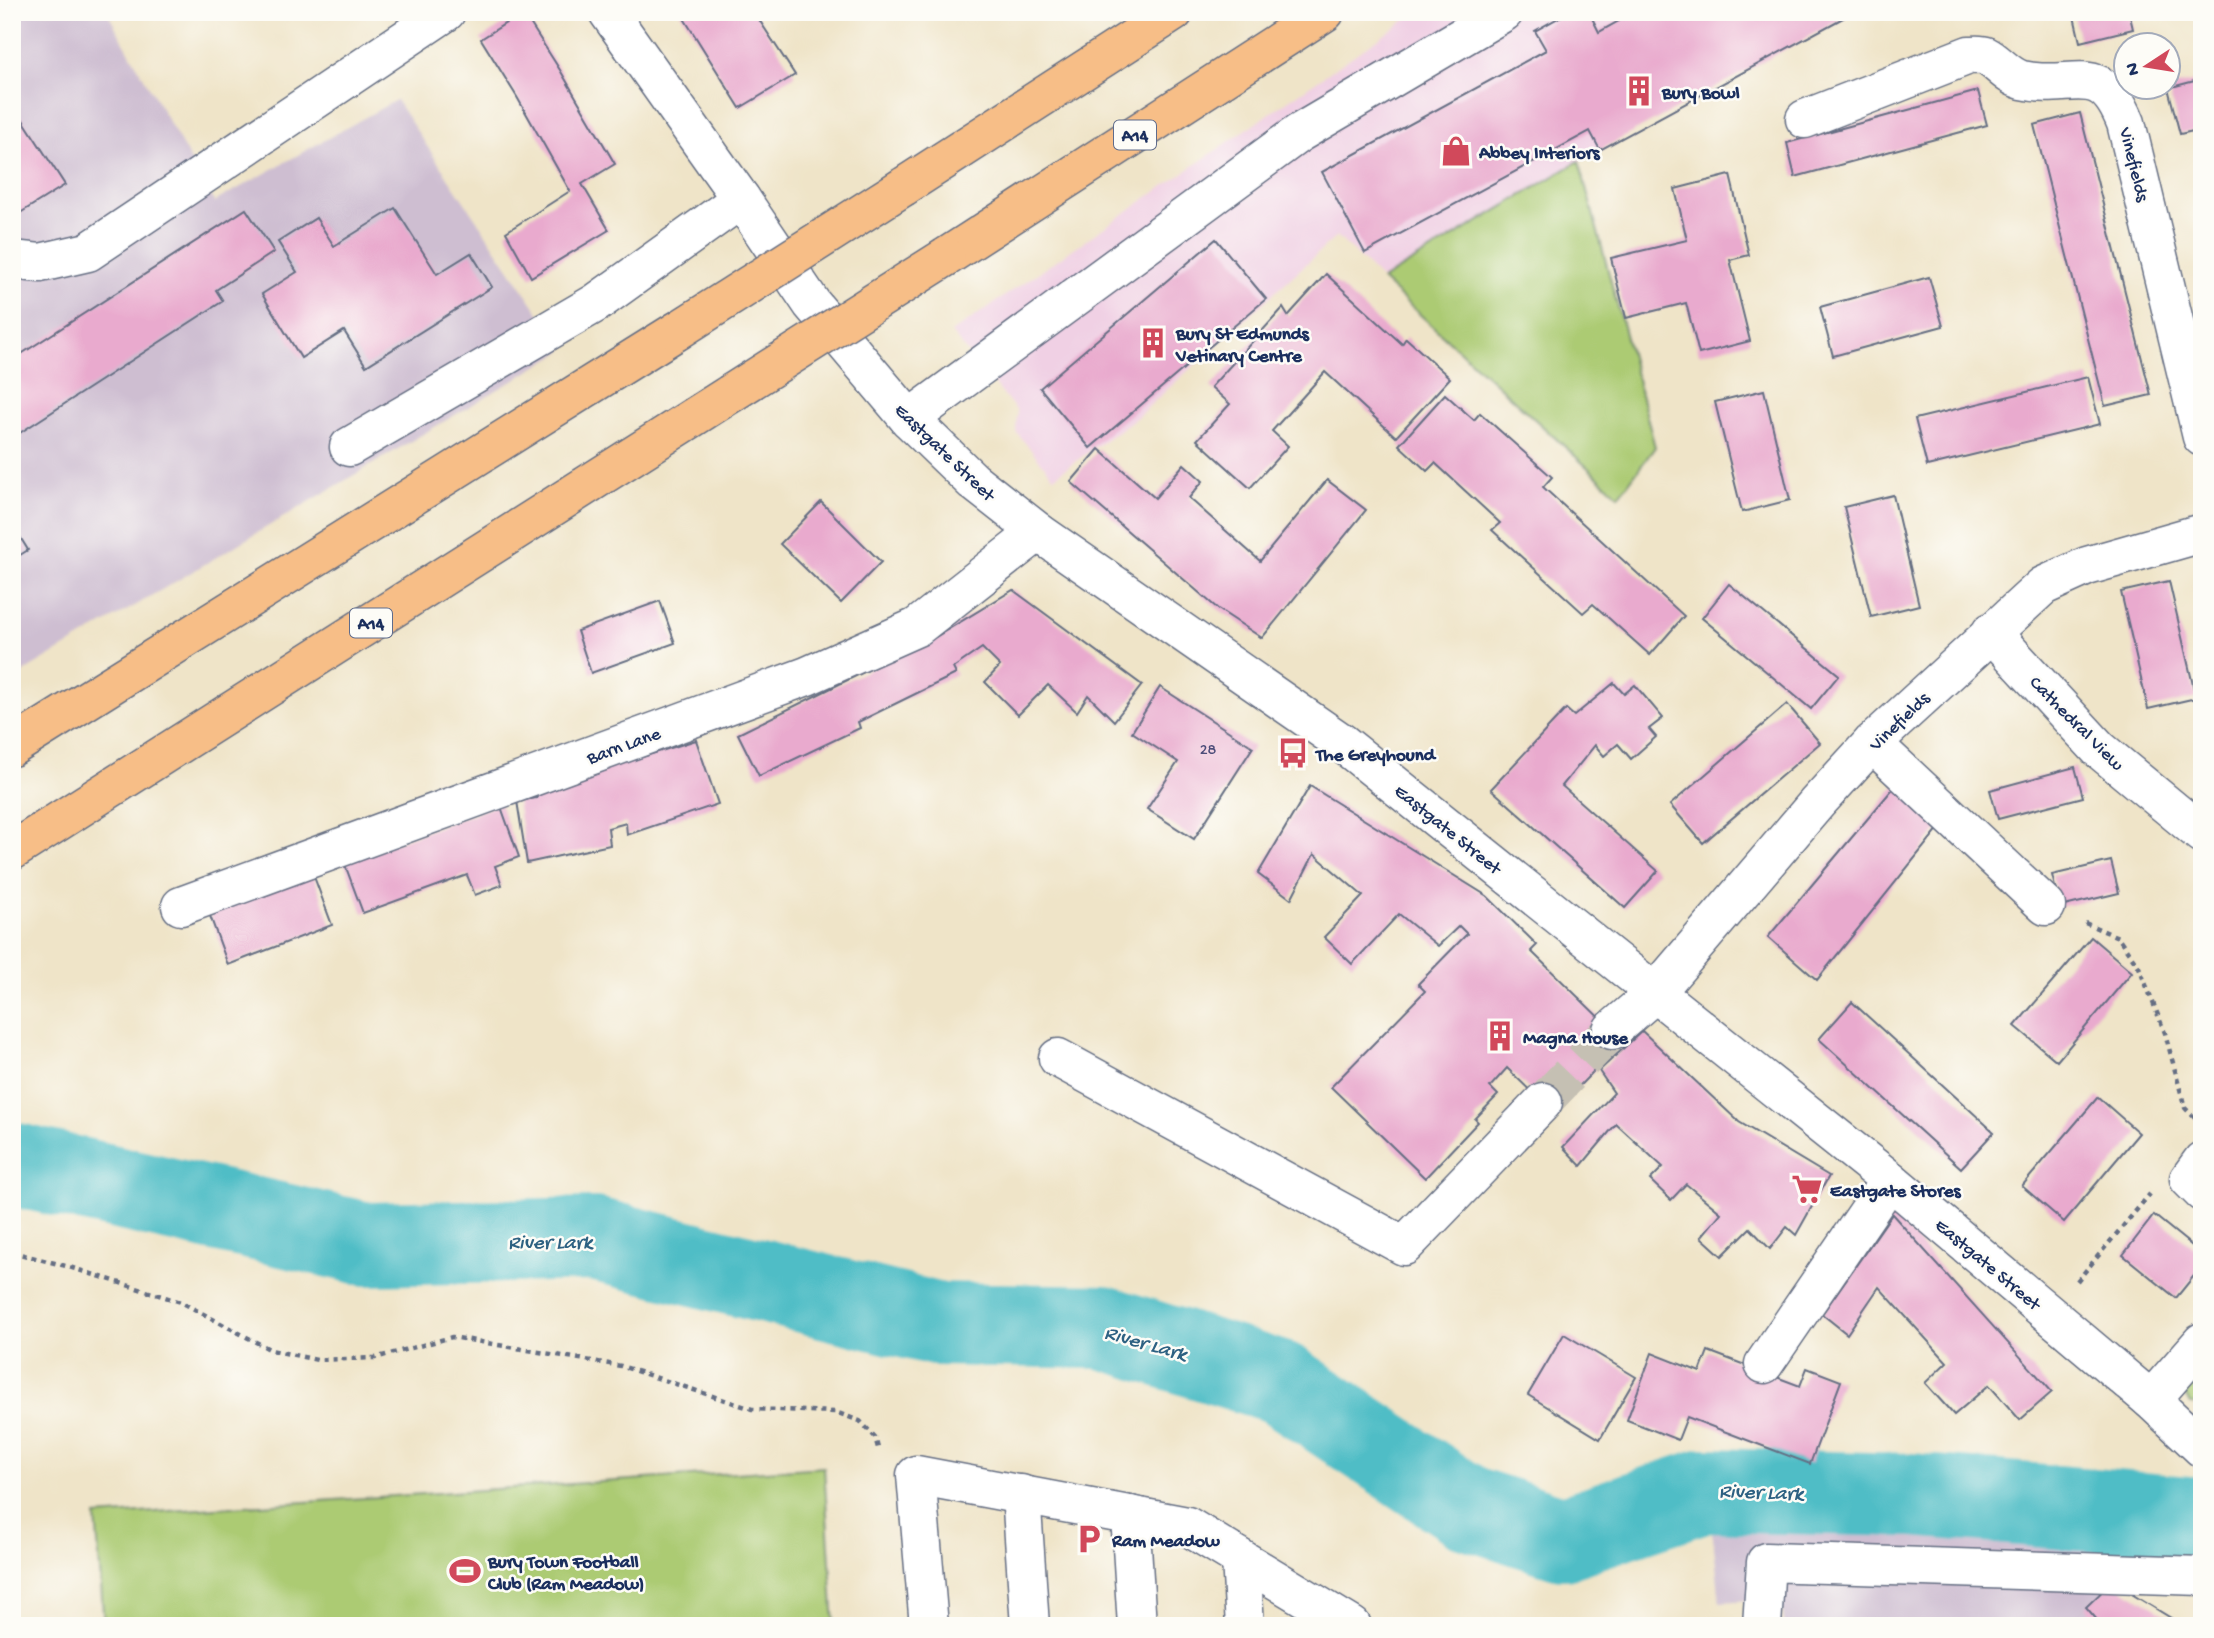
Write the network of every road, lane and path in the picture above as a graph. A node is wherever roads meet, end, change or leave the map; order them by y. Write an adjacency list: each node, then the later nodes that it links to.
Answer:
1 (446, 12): 8 (street)
2 (608, 12): 7 (street, Eastgate Street)
3 (1174, 12): 16 (highway, bridge)
4 (1325, 12): 18 (highway, A14, bridge)
5 (1504, 12): 9 (street)
6 (1805, 119): 10 (street, Vinefields)
7 (741, 199): 9 (street, Eastgate Street); 11 (street)
8 (12, 260)
9 (909, 419): 12 (street, Eastgate Street)
10 (2202, 437)
11 (349, 447)
12 (1038, 532): 19 (street, Barn Lane); 21 (street, Eastgate Street)
13 (2202, 533): 14 (street, Vinefields)
14 (1991, 632): 15 (street, Vinefields); 17 (street, Cathedral View)
15 (1872, 743): 20 (street); 21 (street, Vinefields)
16 (12, 747)
17 (2202, 834)
18 (12, 851)
19 (181, 906)
20 (2046, 906): 25 (path)
21 (1655, 993): 22 (street); 27 (street, Eastgate Street)
22 (1612, 1030)
23 (1058, 1058): 24 (street)
24 (1542, 1102)
25 (2202, 1125)
26 (2202, 1161): 29 (street)
27 (1890, 1180): 31 (street, Eastgate Street); 33 (street)
28 (2157, 1186): 31 (path)
29 (2202, 1192)
30 (12, 1252): 36 (path)
31 (2049, 1314): 34 (street, Eastgate Street)
32 (2202, 1342): 34 (street)
33 (1764, 1364)
34 (2151, 1400): 35 (street, Eastgate Street)
35 (2202, 1448)
36 (916, 1475): 37 (street); 41 (street)
37 (1021, 1494): 38 (street); 42 (street)
38 (1130, 1515): 39 (street); 43 (street)
39 (1241, 1559): 44 (street); 45 (street)
40 (2202, 1576): 46 (street)
41 (929, 1626)
42 (1030, 1626)
43 (1137, 1626)
44 (1245, 1626)
45 (1352, 1626)
46 (1762, 1626)

